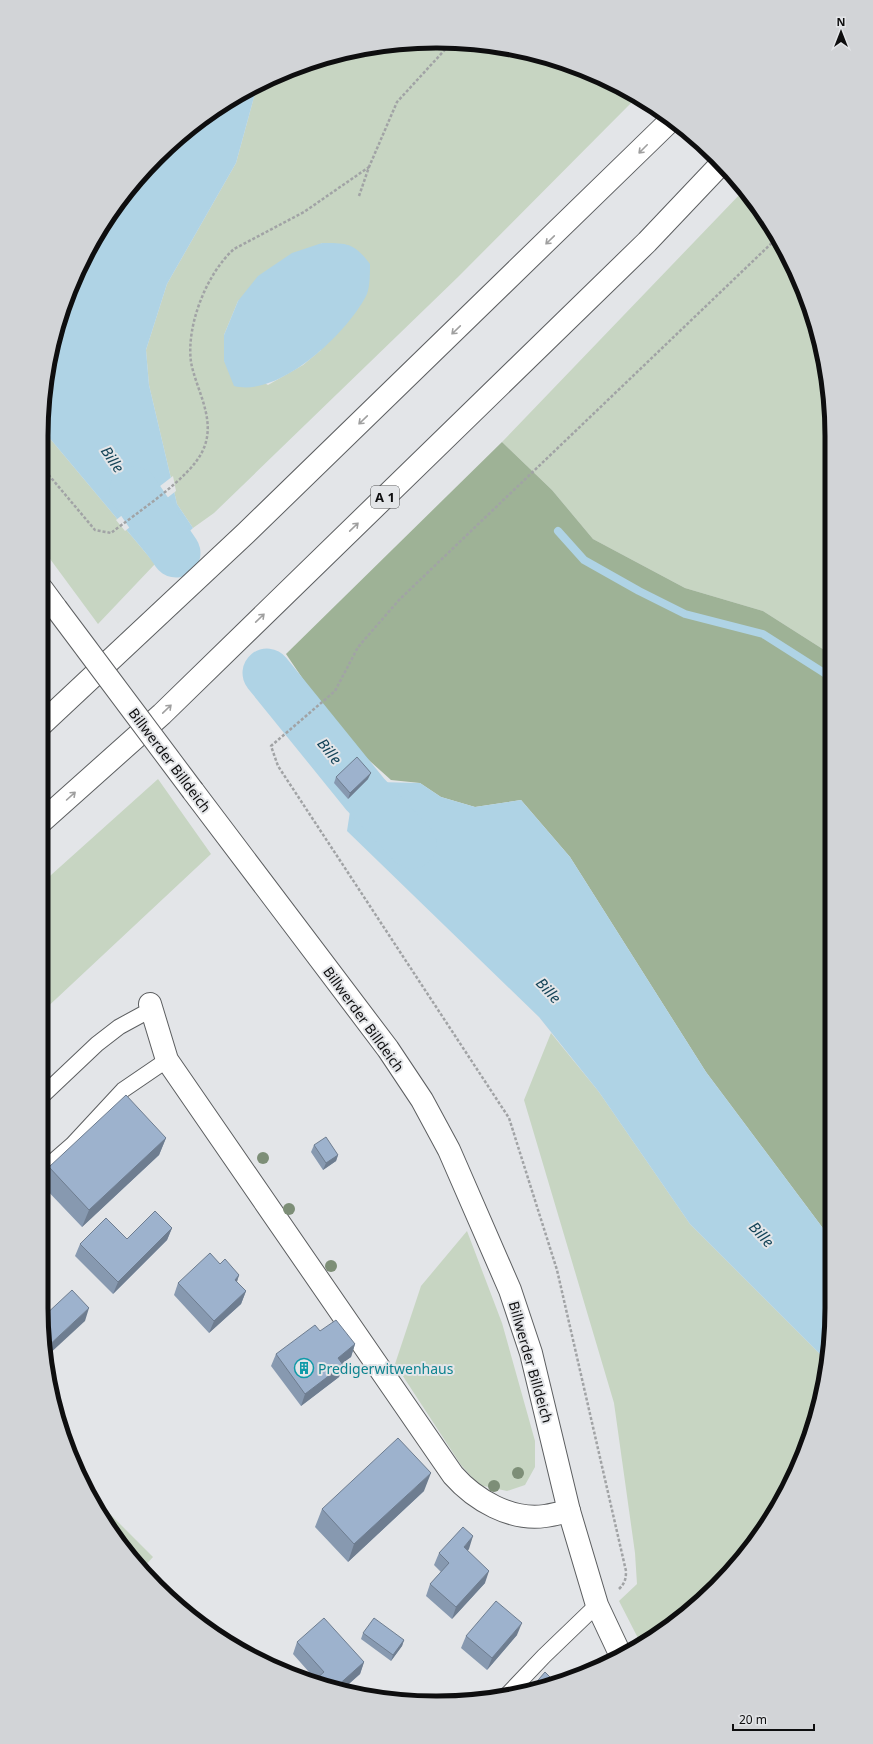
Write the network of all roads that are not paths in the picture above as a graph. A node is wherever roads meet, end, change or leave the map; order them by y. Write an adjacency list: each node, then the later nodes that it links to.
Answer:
1 (667, 124): 4 (main road, one-way to 4)
2 (717, 168): 5 (main road, A 1, one-way to 2)
3 (48, 597): 10 (main road, Billwerder Billdeich, bridge)
4 (48, 718)
5 (48, 817)
6 (151, 1007): 7 (main road); 8 (lane)
7 (167, 1060): 9 (lane); 10 (main road)
8 (48, 1090)
9 (48, 1166)
10 (569, 1511): 11 (main road, Billwerder Billdeich)
11 (597, 1605): 12 (main road, Billwerder Billdeich); 13 (lane)
12 (618, 1651)
13 (513, 1689)

